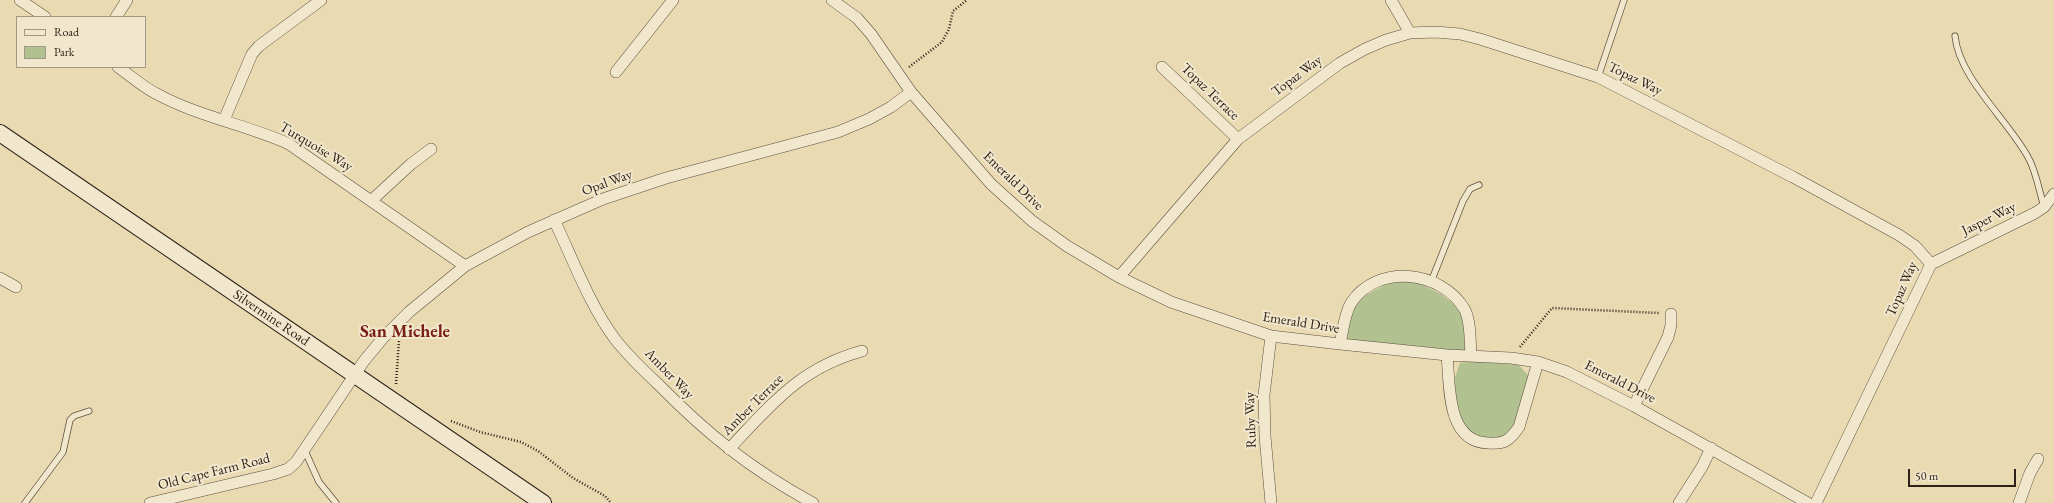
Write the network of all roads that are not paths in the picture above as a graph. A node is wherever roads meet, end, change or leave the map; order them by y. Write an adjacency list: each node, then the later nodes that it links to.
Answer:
1 (20, 0): 8 (street)
2 (127, 0): 9 (street)
3 (321, 0): 17 (street)
4 (672, 0): 14 (street)
5 (832, 0): 16 (street, Emerald Drive)
6 (1391, 0): 10 (street)
7 (1624, 0): 15 (lane)
8 (44, 16)
9 (117, 16)
10 (1410, 33): 15 (street, Topaz Way); 19 (street, Topaz Way)
11 (1955, 36): 24 (lane)
12 (1162, 66): 19 (street, Topaz Terrace)
13 (119, 68): 17 (street, Turquoise Way)
14 (616, 72)
15 (1598, 77): 26 (street, Topaz Way)
16 (911, 92): 25 (street, Opal Way); 28 (street, Emerald Drive)
17 (224, 120): 23 (street, Turquoise Way)
18 (0, 133): 39 (street, Silvermine Road)
19 (1238, 139): 28 (street, Topaz Way)
20 (431, 149): 23 (street)
21 (1479, 186): 30 (lane)
22 (2054, 194): 24 (street, Jasper Way)
23 (372, 200): 27 (street, Turquoise Way)
24 (2044, 207): 26 (street, Jasper Way)
25 (554, 220): 27 (street, Opal Way); 43 (street, Amber Way)
26 (1931, 264): 54 (street, Topaz Way)
27 (465, 266): 39 (street, Opal Way)
28 (1119, 277): 33 (street, Emerald Drive)
29 (0, 278): 31 (street)
30 (1431, 282): 34 (street); 37 (street)
31 (16, 287)
32 (1671, 314): 40 (street)
33 (1270, 336): 34 (street, Emerald Drive); 51 (street, Ruby Way)
34 (1340, 344): 36 (street, Emerald Drive)
35 (862, 351): 43 (street, Amber Terrace)
36 (1446, 355): 37 (street, Emerald Drive); 38 (street)
37 (1471, 355): 38 (street, Emerald Drive)
38 (1538, 362): 40 (street, Emerald Drive)
39 (355, 375): 44 (street, Old Cape Farm Road); 49 (street, Silvermine Road)
40 (1634, 406): 42 (street, Emerald Drive)
41 (89, 411): 46 (lane)
42 (1711, 448): 52 (street); 53 (street, Emerald Drive)
43 (729, 449): 50 (street, Amber Way)
44 (305, 451): 47 (street, Old Cape Farm Road); 48 (lane)
45 (2038, 459): 55 (street)
46 (26, 503)
47 (150, 503)
48 (336, 503)
49 (543, 503)
50 (812, 503)
51 (1272, 503)
52 (1679, 503)
53 (1808, 503)
54 (1816, 503)
55 (2019, 503)

